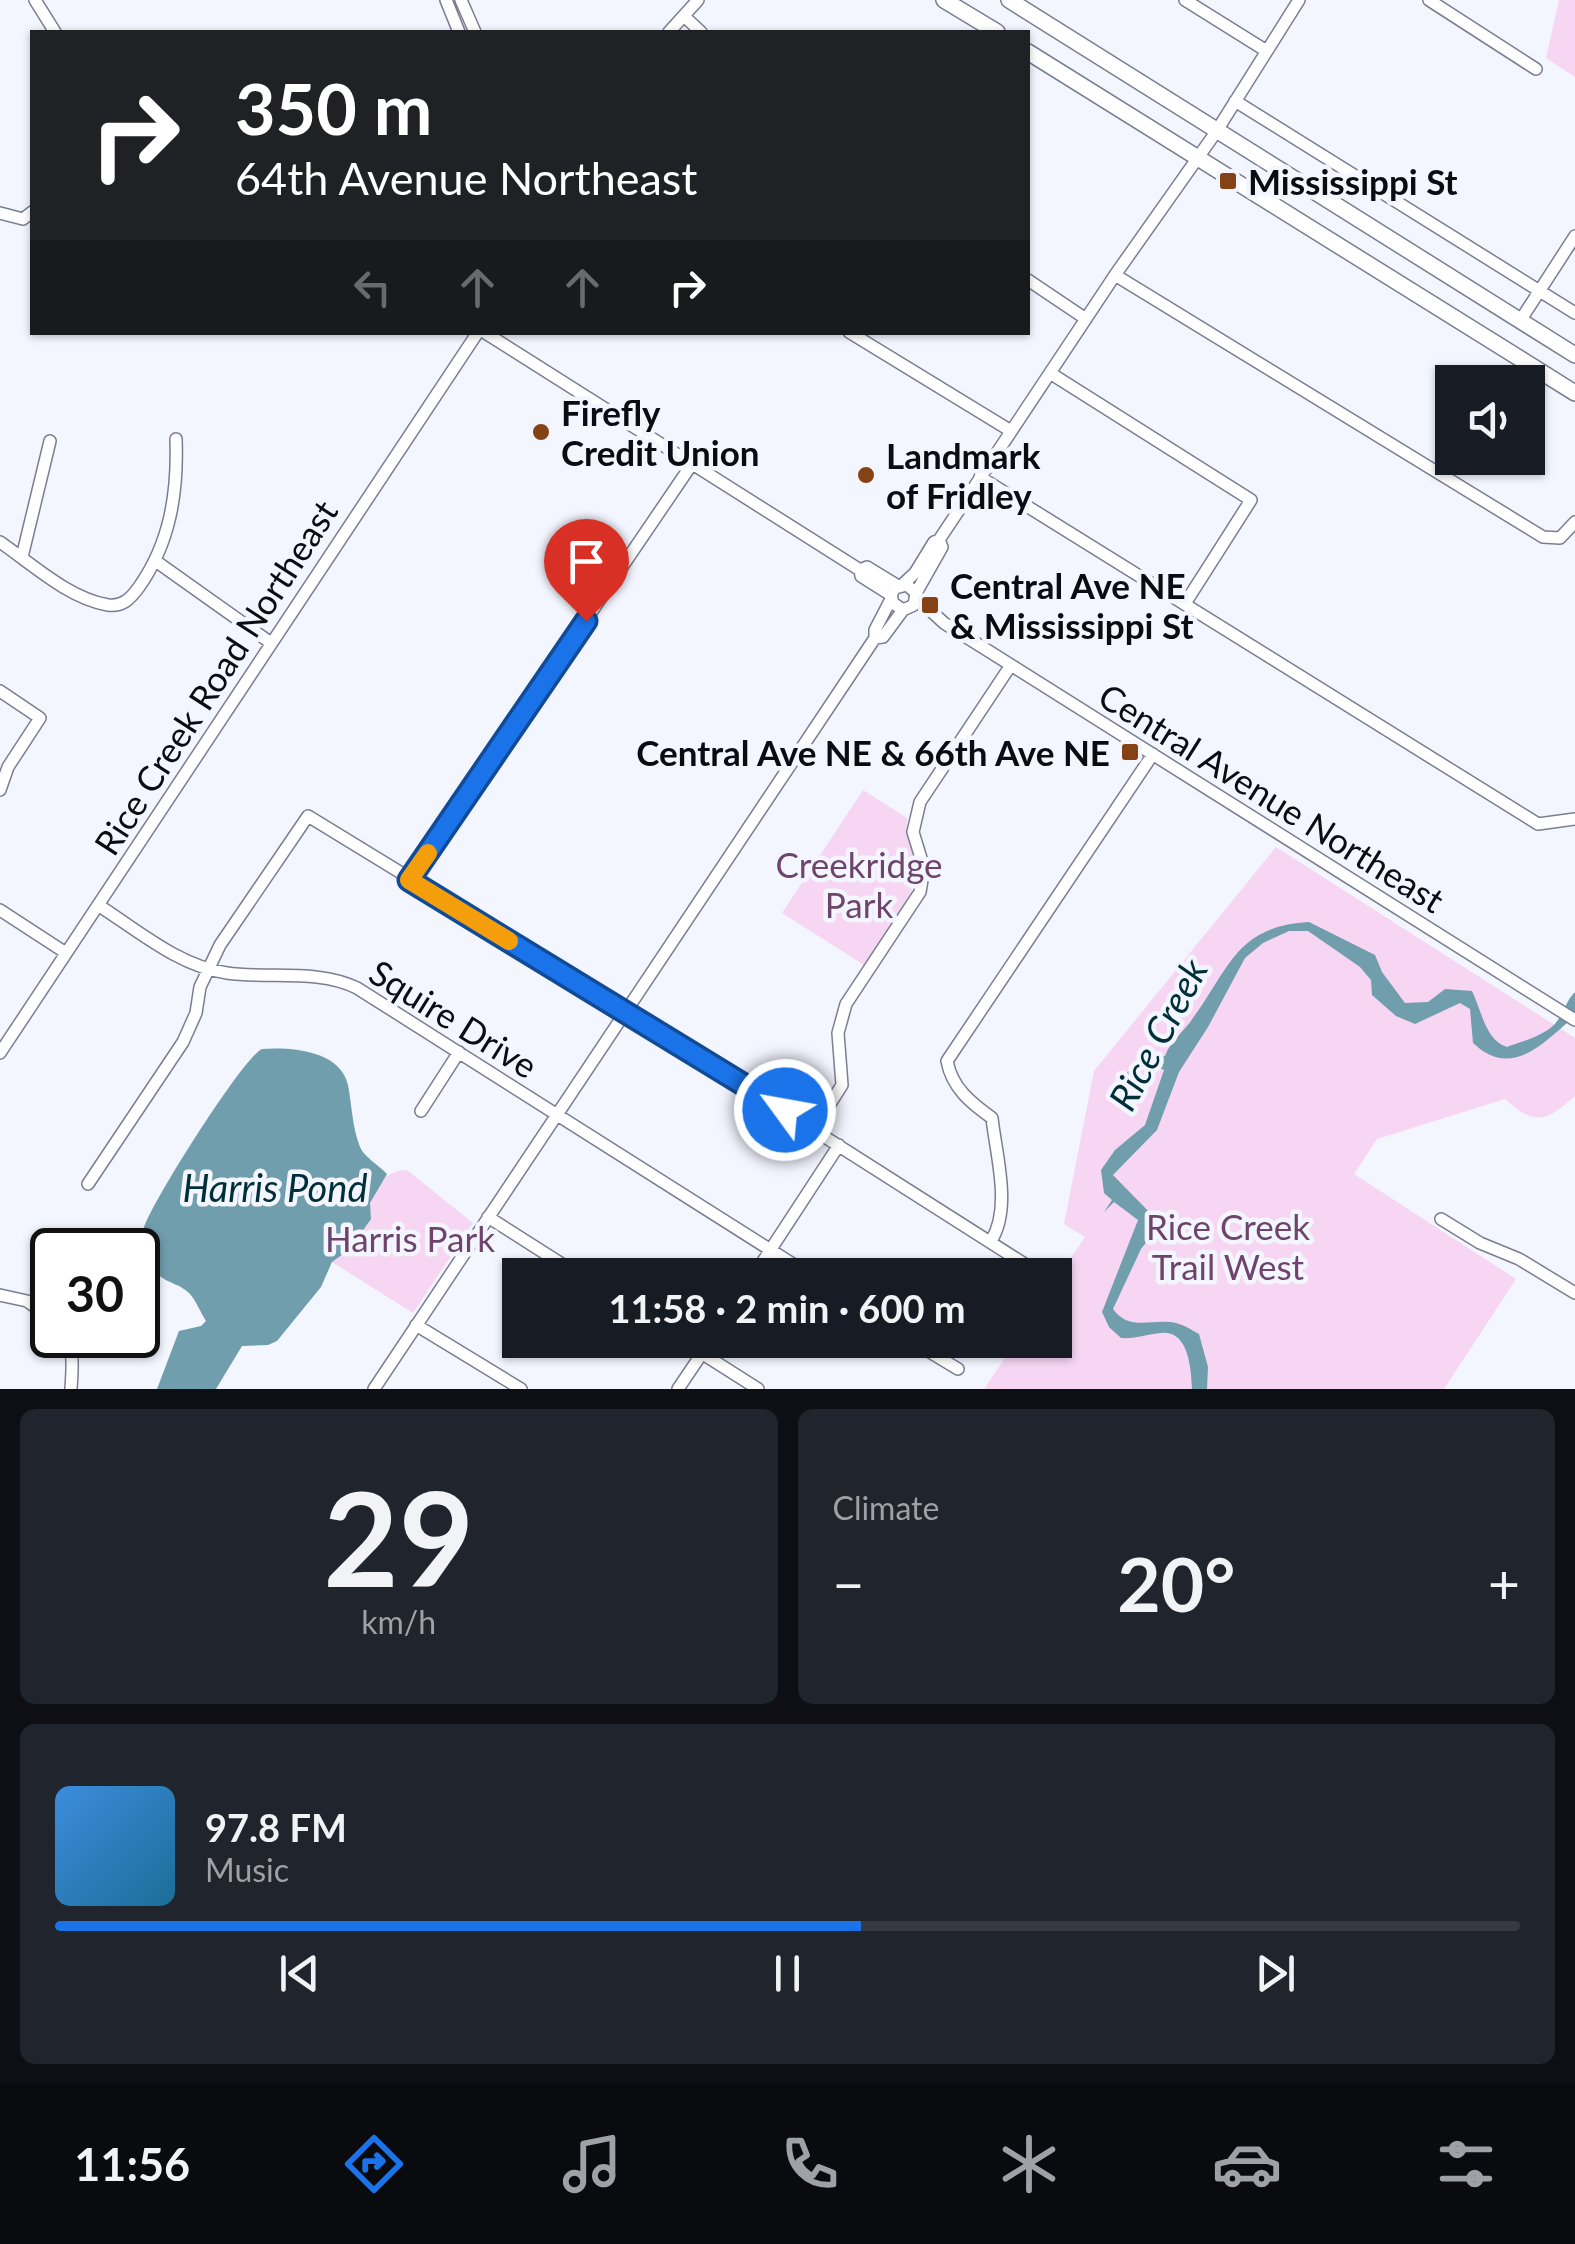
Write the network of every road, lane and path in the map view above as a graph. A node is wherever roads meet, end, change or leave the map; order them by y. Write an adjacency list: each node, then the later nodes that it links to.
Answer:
1 (36, 0): 11 (street)
2 (446, 0): 12 (street)
3 (461, 0): 13 (street)
4 (698, 0): 10 (street)
5 (944, 0): 16 (highway)
6 (1008, 0): 21 (highway)
7 (1185, 0): 17 (street)
8 (1300, 0): 17 (street)
9 (1429, 0): 19 (street)
10 (686, 18): 14 (street); 15 (street)
11 (55, 30)
12 (459, 30)
13 (474, 30)
14 (671, 30)
15 (699, 30)
16 (993, 30)
17 (1266, 50): 20 (street)
18 (1030, 53): 22 (highway)
19 (1536, 70)
20 (1236, 101): 21 (street); 28 (street)
21 (1216, 132): 22 (street); 31 (highway)
22 (1197, 158): 26 (street); 37 (highway)
23 (0, 212): 24 (street)
24 (30, 213)
25 (1575, 236): 28 (street)
26 (1115, 275): 30 (street); 43 (street)
27 (1030, 281): 30 (street)
28 (1540, 290): 29 (street); 31 (street)
29 (1575, 313)
30 (1086, 318): 36 (street)
31 (1520, 320): 35 (highway)
32 (479, 335): 54 (street, Rice Creek Road Northeast)
33 (486, 335): 41 (street)
34 (855, 335): 38 (street)
35 (1575, 355)
36 (1050, 374): 38 (street); 50 (street)
37 (1575, 393)
38 (1011, 431): 42 (street)
39 (176, 438): 47 (street)
40 (50, 441): 46 (street)
41 (692, 464): 48 (street); 60 (street)
42 (980, 477): 44 (street); 50 (street)
43 (1575, 522)
44 (940, 540): 48 (street); 49 (street)
45 (0, 542): 46 (street)
46 (22, 557): 47 (street)
47 (156, 562): 54 (street)
48 (896, 591): 49 (street, Central Avenue Northeast); 51 (street); 53 (street)
49 (916, 595): 51 (street); 52 (street, Central Avenue Northeast)
50 (1186, 602): 59 (street)
51 (905, 610): 52 (street, Central Avenue Northeast); 53 (street)
52 (939, 619): 55 (street, Central Avenue Northeast)
53 (875, 638): 65 (street)
54 (270, 644): 61 (street, Rice Creek Road Northeast)
55 (1011, 665): 57 (street, Central Avenue Northeast); 71 (street)
56 (0, 691): 58 (street)
57 (1153, 754): 66 (street, Central Avenue Northeast); 76 (street)
58 (0, 790)
59 (1575, 819)
60 (409, 880): 64 (street); 65 (street)
61 (98, 904): 63 (street, Rice Creek Road Northeast); 64 (street, Squire Drive)
62 (0, 910): 63 (street)
63 (66, 953): 68 (street, Rice Creek Road Northeast)
64 (208, 969): 67 (street, Squire Drive); 73 (street)
65 (626, 1011): 70 (street); 71 (street)
66 (1575, 1020)
67 (459, 1052): 69 (street); 70 (street, Squire Drive)
68 (0, 1053)
69 (421, 1111)
70 (557, 1114): 74 (street); 77 (street, Squire Drive)
71 (814, 1129): 72 (street)
72 (839, 1145): 76 (street); 77 (street)
73 (88, 1184)
74 (488, 1218): 78 (street); 85 (street)
75 (1442, 1219): 82 (street)
76 (991, 1242): 81 (street)
77 (771, 1250): 79 (street); 80 (street, Squire Drive)
78 (551, 1258)
79 (766, 1258)
80 (783, 1258)
81 (1015, 1258)
82 (1575, 1293)
83 (0, 1295): 84 (street)
84 (30, 1303)
85 (416, 1325): 92 (street); 93 (street)
86 (68, 1358): 91 (street)
87 (699, 1358): 94 (street)
88 (708, 1358): 95 (street)
89 (940, 1358): 90 (street)
90 (958, 1369)
91 (70, 1389)
92 (374, 1389)
93 (521, 1389)
94 (678, 1389)
95 (758, 1389)

